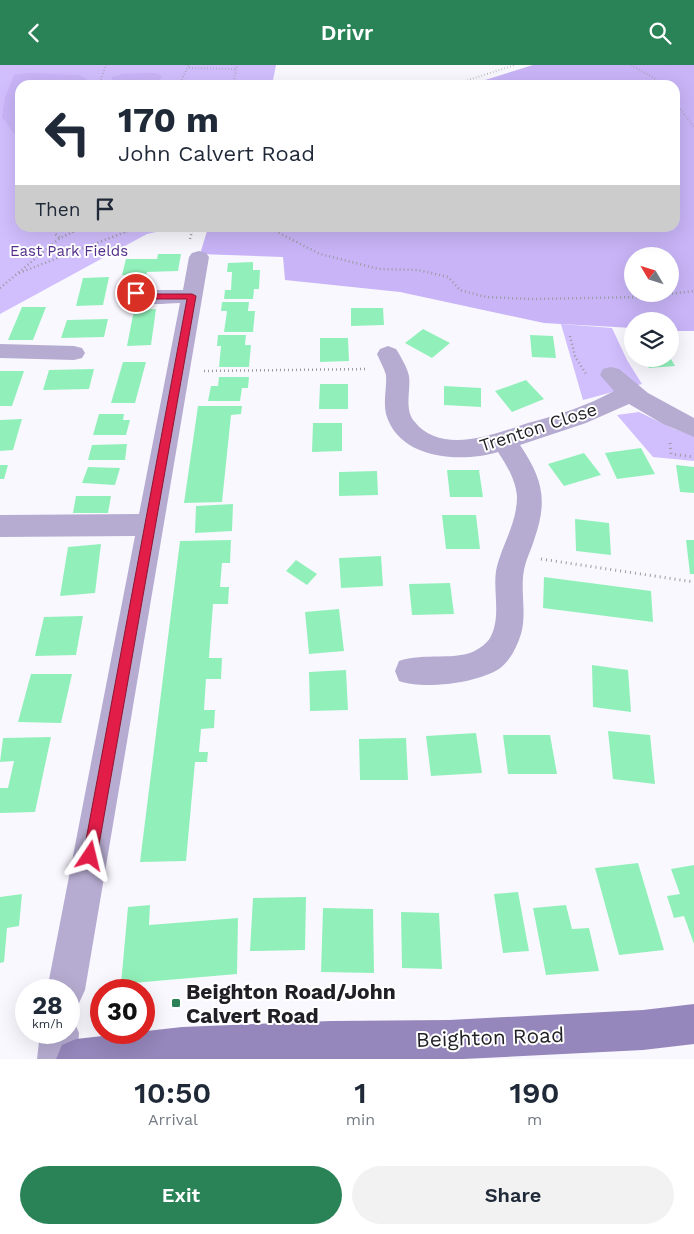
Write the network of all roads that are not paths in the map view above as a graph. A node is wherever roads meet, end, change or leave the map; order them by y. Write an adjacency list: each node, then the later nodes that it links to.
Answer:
1 (199, 257): 3 (street)
2 (136, 293): 3 (street)
3 (192, 296): 11 (street)
4 (0, 351): 5 (street)
5 (74, 353)
6 (381, 362): 10 (street, Trenton Close)
7 (600, 376): 8 (street)
8 (630, 393): 9 (street); 10 (street, Trenton Close)
9 (694, 428)
10 (504, 441): 13 (street)
11 (151, 525): 12 (street); 14 (street)
12 (0, 526)
13 (410, 671)
14 (68, 979)
15 (694, 1024): 17 (street, Beighton Road)
16 (58, 1044): 18 (street)
17 (267, 1051): 19 (street, Beighton Road)
18 (57, 1059)
19 (76, 1059)

